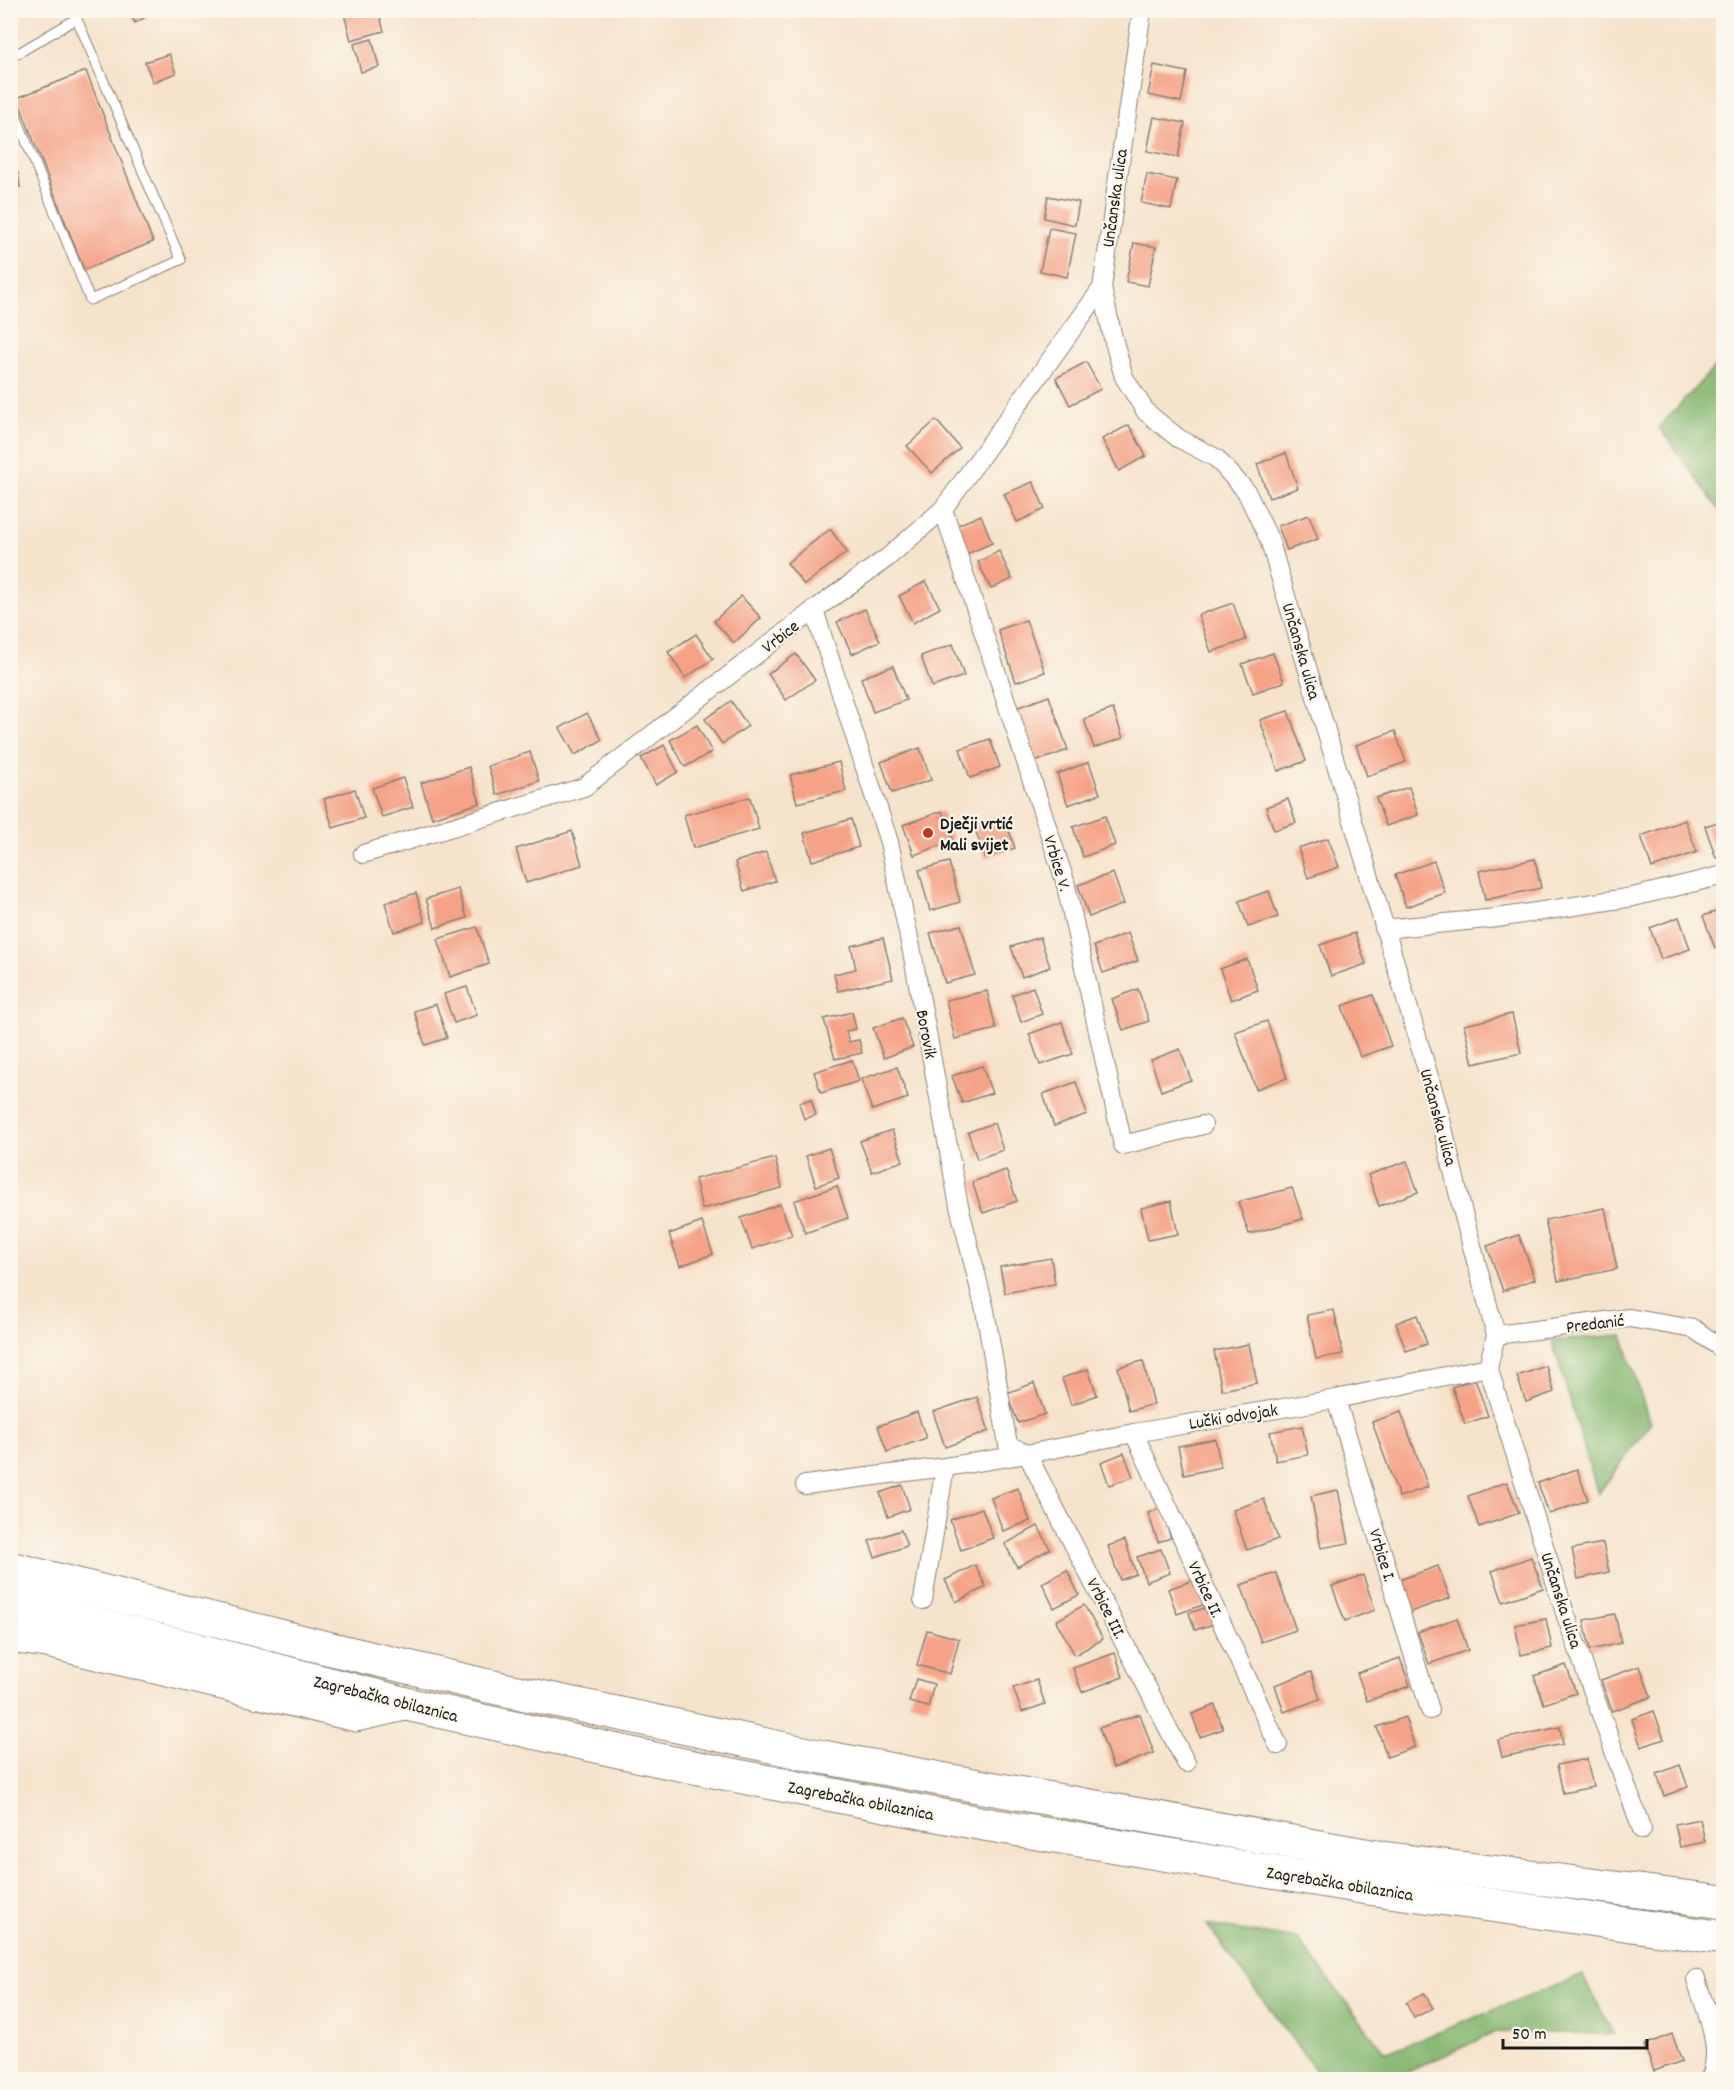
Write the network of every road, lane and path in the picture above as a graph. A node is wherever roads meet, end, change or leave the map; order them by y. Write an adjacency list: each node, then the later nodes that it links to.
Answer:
1 (1142, 10): 5 (street, Unčanska ulica)
2 (74, 15): 3 (lane); 4 (lane)
3 (10, 58)
4 (10, 100)
5 (1102, 288): 6 (street, Vrbice); 10 (street, Unčanska ulica)
6 (943, 509): 7 (street, Vrbice); 11 (street, Vrbice V.)
7 (814, 610): 8 (street, Vrbice); 17 (street, Borovik)
8 (363, 854)
9 (1724, 875): 10 (street)
10 (1384, 929): 12 (street, Unčanska ulica)
11 (1203, 1125)
12 (1496, 1335): 13 (street, Predanić); 14 (street)
13 (1724, 1350)
14 (1488, 1368): 15 (street, Lučki odvojak); 30 (street, Unčanska ulica)
15 (1336, 1399): 16 (street, Lučki odvojak); 27 (street, Vrbice I.)
16 (1134, 1433): 17 (street, Lučki odvojak); 28 (street, Vrbice II.)
17 (1027, 1454): 18 (street, Lučki odvojak); 29 (street, Vrbice III.)
18 (945, 1467): 19 (street, Lučki odvojak); 23 (street)
19 (805, 1485)
20 (10, 1550): 22 (highway)
21 (10, 1568): 22 (highway, Zagrebačka obilaznica)
22 (75, 1584): 31 (highway, Zagrebačka obilaznica)
23 (923, 1600)
24 (10, 1601): 26 (highway, Zagrebačka obilaznica)
25 (10, 1636): 26 (highway)
26 (406, 1704): 32 (highway, Zagrebačka obilaznica)
27 (1430, 1710)
28 (1278, 1745)
29 (1186, 1763)
30 (1642, 1830)
31 (1724, 1902)
32 (1724, 1938)
33 (1696, 1979): 34 (street)
34 (1709, 2079)

